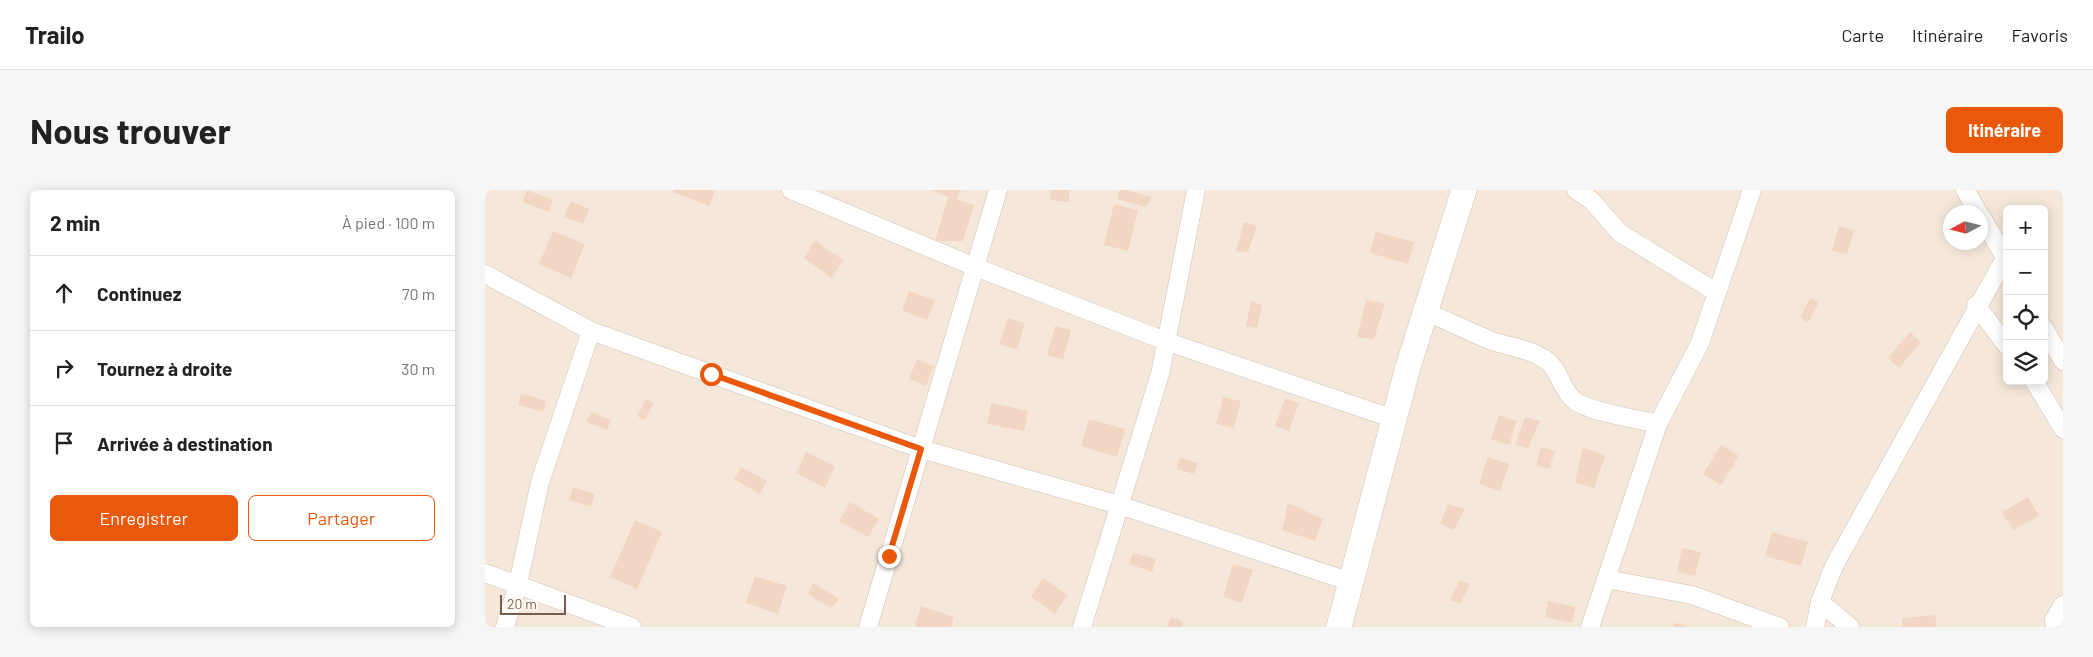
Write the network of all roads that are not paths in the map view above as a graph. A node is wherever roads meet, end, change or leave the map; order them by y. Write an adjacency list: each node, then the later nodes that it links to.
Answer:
1 (791, 190): 12 (street)
2 (998, 190): 12 (street)
3 (1196, 190): 20 (street)
4 (1464, 190): 16 (main road)
5 (1576, 190): 14 (street)
6 (1752, 190): 14 (street)
7 (1965, 190): 8 (street)
8 (1974, 205)
9 (1988, 228): 10 (street)
10 (2003, 255)
11 (2003, 265): 15 (street)
12 (975, 267): 20 (street); 26 (street)
13 (485, 274): 17 (street)
14 (1716, 292): 24 (street)
15 (1976, 306): 19 (street); 32 (street)
16 (1426, 312): 23 (main road); 24 (street)
17 (591, 330): 26 (street); 31 (street)
18 (2048, 335): 21 (street)
19 (2003, 341)
20 (1168, 342): 23 (street); 27 (street)
21 (2063, 362)
22 (2036, 385): 25 (street)
23 (1394, 419): 30 (main road)
24 (1658, 424): 29 (street)
25 (2063, 429)
26 (921, 449): 27 (street); 36 (street)
27 (1119, 505): 30 (street); 37 (street)
28 (485, 573): 31 (street)
29 (1606, 579): 39 (street); 40 (street)
30 (1351, 582): 38 (main road)
31 (518, 584): 34 (street); 35 (street)
32 (1819, 602): 41 (street); 42 (street)
33 (2063, 605): 43 (street)
34 (505, 627)
35 (632, 627)
36 (868, 627)
37 (1082, 627)
38 (1339, 627)
39 (1590, 627)
40 (1780, 627)
41 (1815, 627)
42 (1850, 627)
43 (2055, 627)

